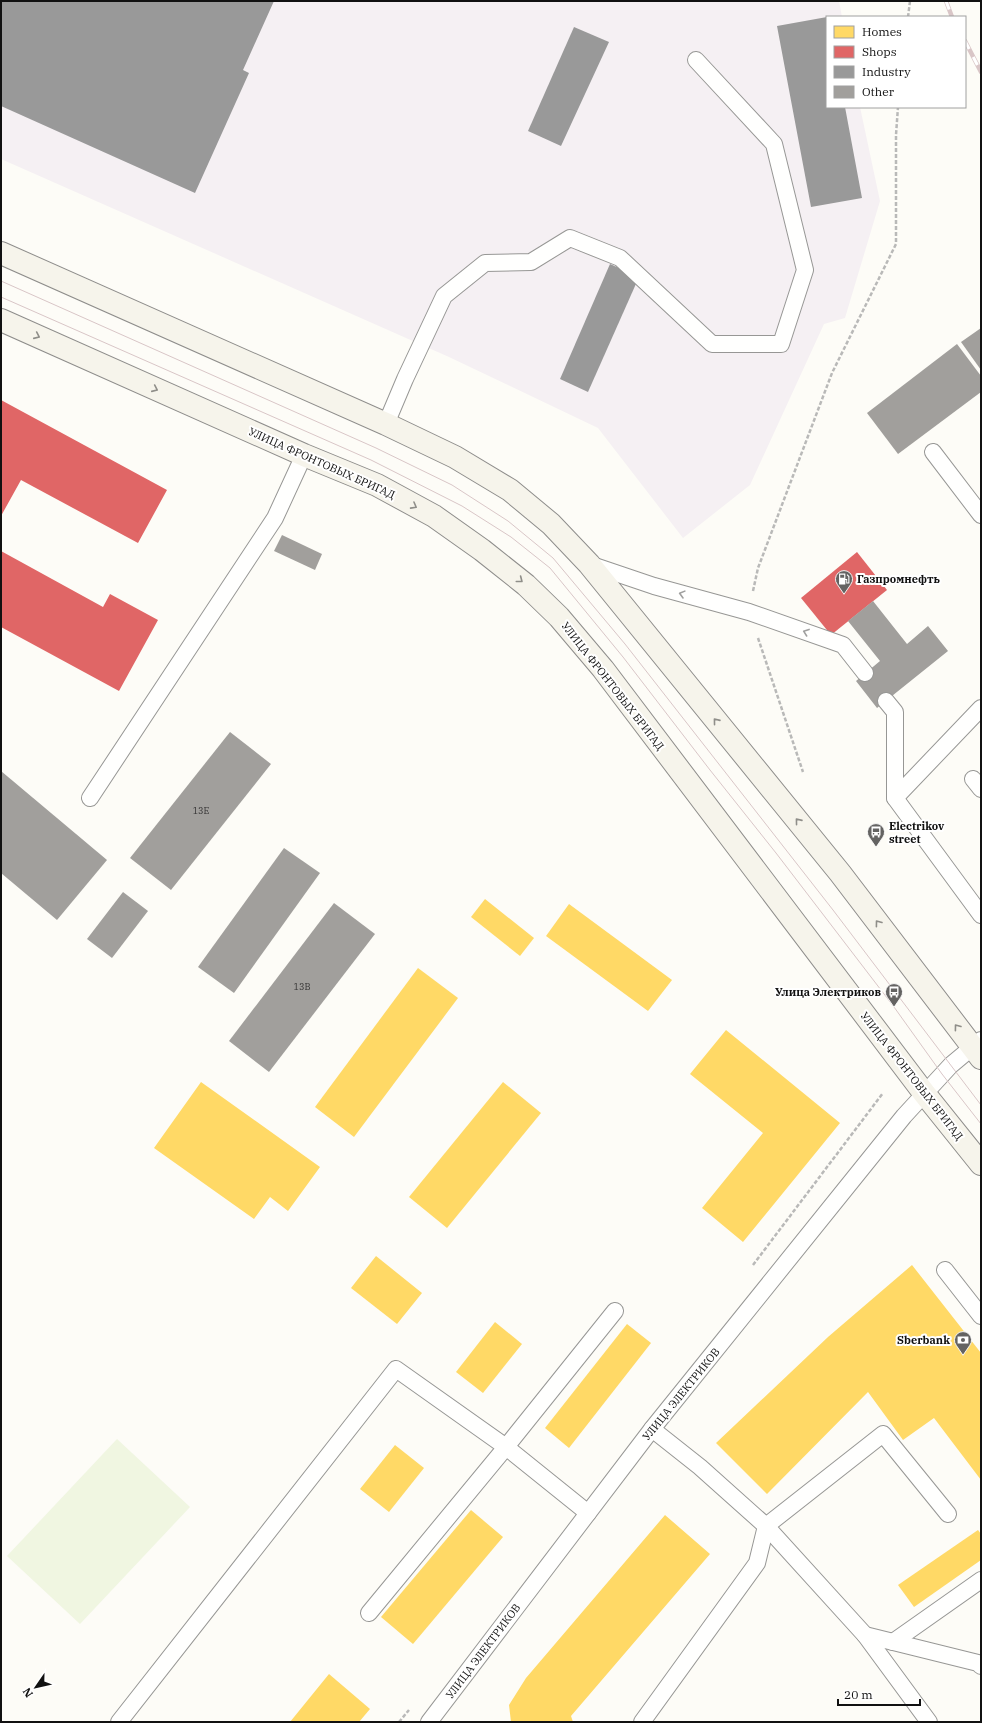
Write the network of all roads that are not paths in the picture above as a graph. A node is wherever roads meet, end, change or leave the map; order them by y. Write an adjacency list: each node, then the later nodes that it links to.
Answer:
1 (696, 60): 4 (lane)
2 (1, 253): 4 (main road)
3 (1, 320): 6 (main road, УЛИЦА ФРОНТОВЫХ БРИГАД, one-way to 6)
4 (386, 424): 8 (main road)
5 (933, 452): 7 (lane)
6 (304, 455): 12 (lane); 16 (main road, УЛИЦА ФРОНТОВЫХ БРИГАД, one-way to 16)
7 (981, 515)
8 (589, 564): 9 (lane, one-way to 8); 15 (main road, one-way to 8)
9 (865, 673)
10 (886, 700): 13 (lane)
11 (981, 708): 13 (lane)
12 (90, 798)
13 (895, 798): 14 (lane)
14 (981, 915)
15 (978, 1048): 16 (lane, УЛИЦА ЭЛЕКТРИКОВ)
16 (924, 1093): 17 (main road, УЛИЦА ФРОНТОВЫХ БРИГАД); 21 (lane, УЛИЦА ЭЛЕКТРИКОВ)
17 (981, 1164)
18 (945, 1270): 20 (lane)
19 (615, 1311): 22 (lane)
20 (981, 1316)
21 (652, 1429): 23 (lane, УЛИЦА ЭЛЕКТРИКОВ); 25 (lane)
22 (506, 1447): 23 (lane); 27 (lane); 31 (lane)
23 (588, 1513): 32 (lane, УЛИЦА ЭЛЕКТРИКОВ)
24 (948, 1514): 25 (lane)
25 (766, 1526): 28 (lane); 33 (lane)
26 (981, 1580): 29 (lane)
27 (369, 1613)
28 (864, 1635): 29 (lane); 34 (lane)
29 (893, 1642): 30 (lane)
30 (981, 1666)
31 (119, 1722)
32 (429, 1722)
33 (642, 1722)
34 (929, 1722)

